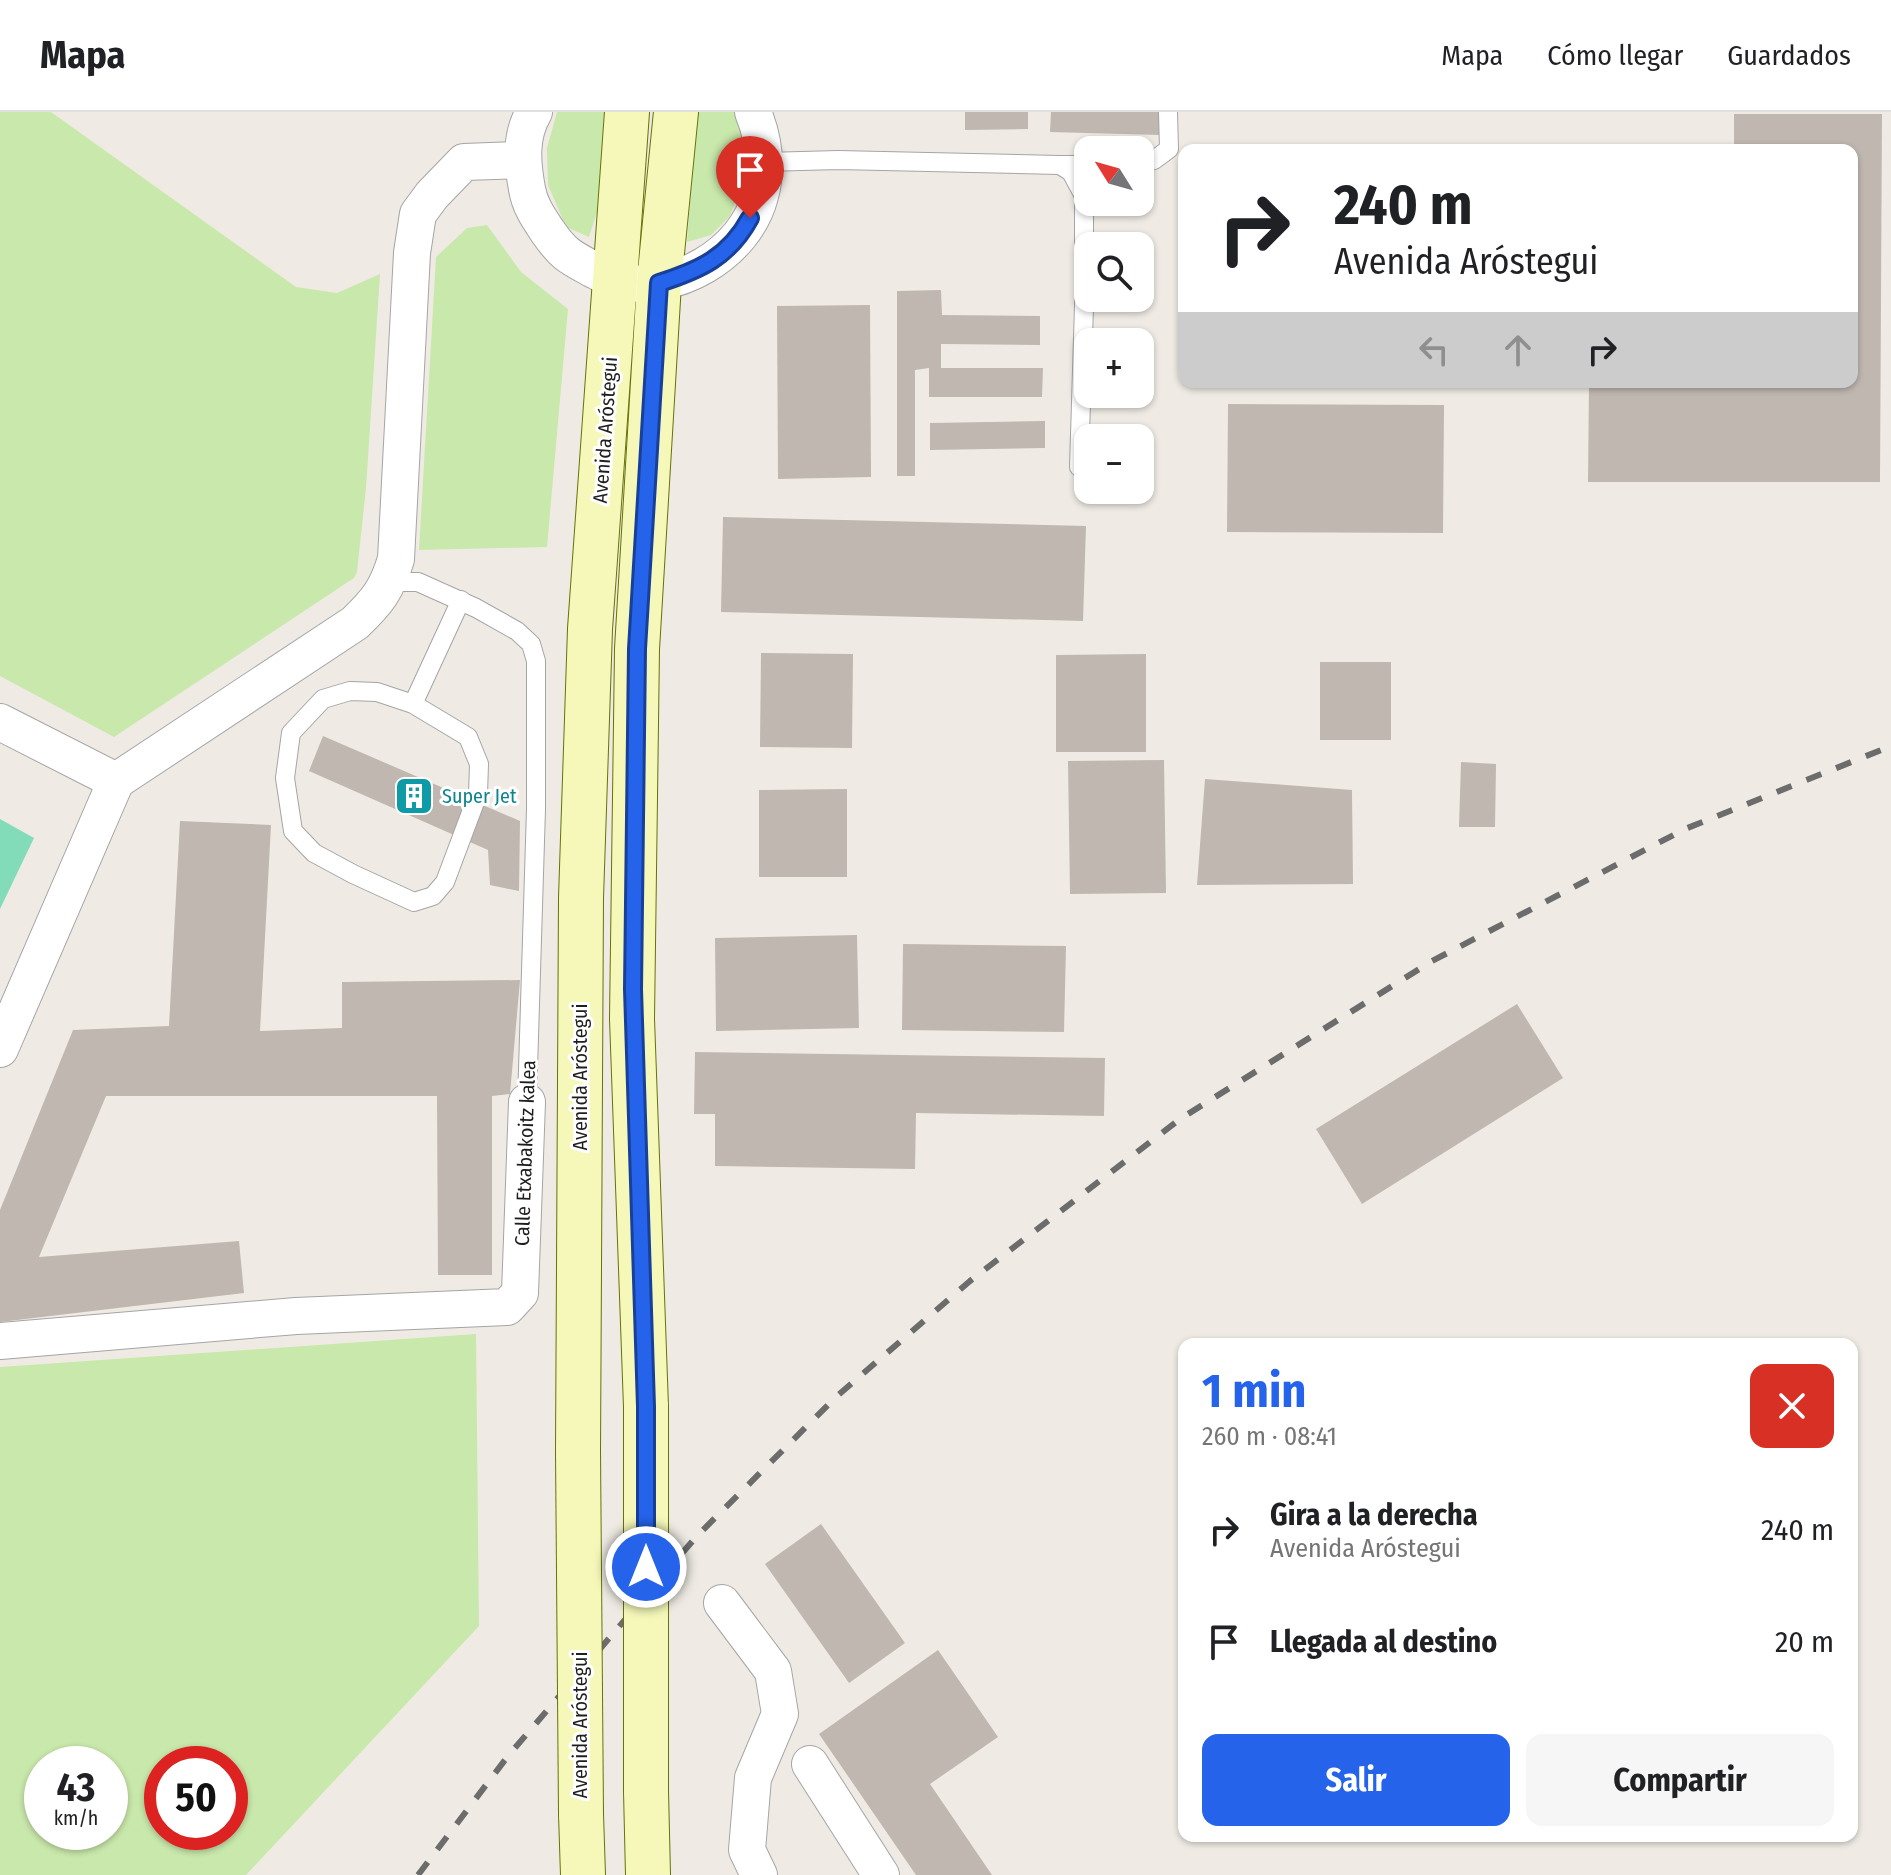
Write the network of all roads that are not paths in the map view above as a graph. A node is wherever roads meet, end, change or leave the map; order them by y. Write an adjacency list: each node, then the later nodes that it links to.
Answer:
1 (534, 112): 6 (street)
2 (627, 112): 11 (main road, Avenida Aróstegui)
3 (676, 112): 12 (main road)
4 (753, 112): 8 (street)
5 (1168, 112): 7 (lane)
6 (521, 160): 11 (street); 14 (street)
7 (1154, 160)
8 (765, 162): 9 (lane); 12 (street)
9 (1060, 165): 10 (lane); 13 (lane)
10 (1074, 165)
11 (615, 280): 12 (street); 24 (main road, Avenida Aróstegui, bridge)
12 (659, 283): 25 (main road, bridge)
13 (1080, 424)
14 (389, 582): 15 (lane, Calle Etxabakoitz kalea); 18 (street)
15 (461, 600): 16 (lane); 20 (lane, Calle Etxabakoitz kalea)
16 (413, 704): 16 (lane)
17 (0, 722): 18 (street)
18 (116, 781): 19 (street)
19 (0, 1049)
20 (527, 1102): 21 (street, Calle Etxabakoitz kalea)
21 (0, 1341)
22 (722, 1603): 26 (street)
23 (810, 1764): 27 (street)
24 (583, 1875)
25 (648, 1875)
26 (759, 1875)
27 (881, 1875)

